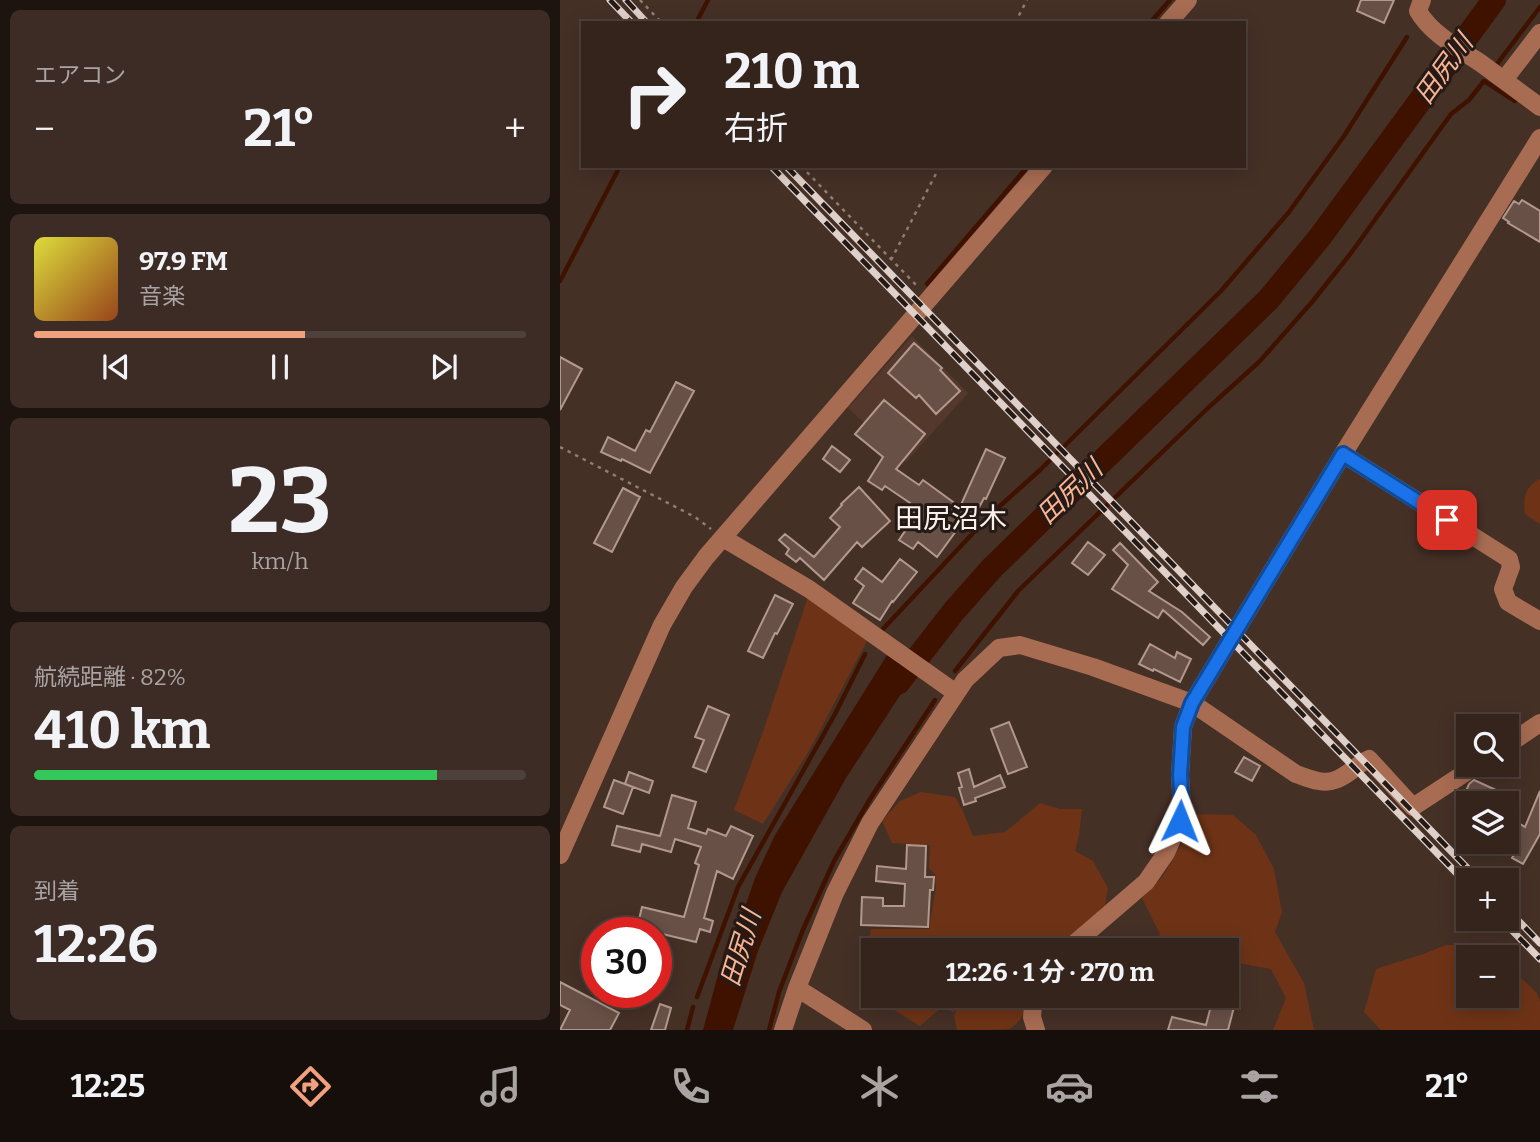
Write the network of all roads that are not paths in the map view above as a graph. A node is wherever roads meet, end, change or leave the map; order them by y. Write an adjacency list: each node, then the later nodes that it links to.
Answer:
1 (1188, 0): 3 (street)
2 (1422, 0): 5 (street)
3 (1170, 21)
4 (1540, 33): 5 (street)
5 (1504, 80): 6 (street)
6 (1540, 107)
7 (1540, 138): 9 (street)
8 (1042, 168): 10 (street)
9 (1343, 454): 11 (street); 13 (street)
10 (723, 538): 12 (street); 17 (street)
11 (1540, 621)
12 (956, 693): 13 (street); 19 (street)
13 (1192, 703): 16 (street); 18 (street)
14 (1540, 723): 15 (street)
15 (1519, 737)
16 (1459, 777)
17 (560, 855)
18 (1081, 938)
19 (797, 988): 21 (street); 22 (street)
20 (1033, 1008): 23 (street)
21 (783, 1030)
22 (863, 1030)
23 (1036, 1030)

